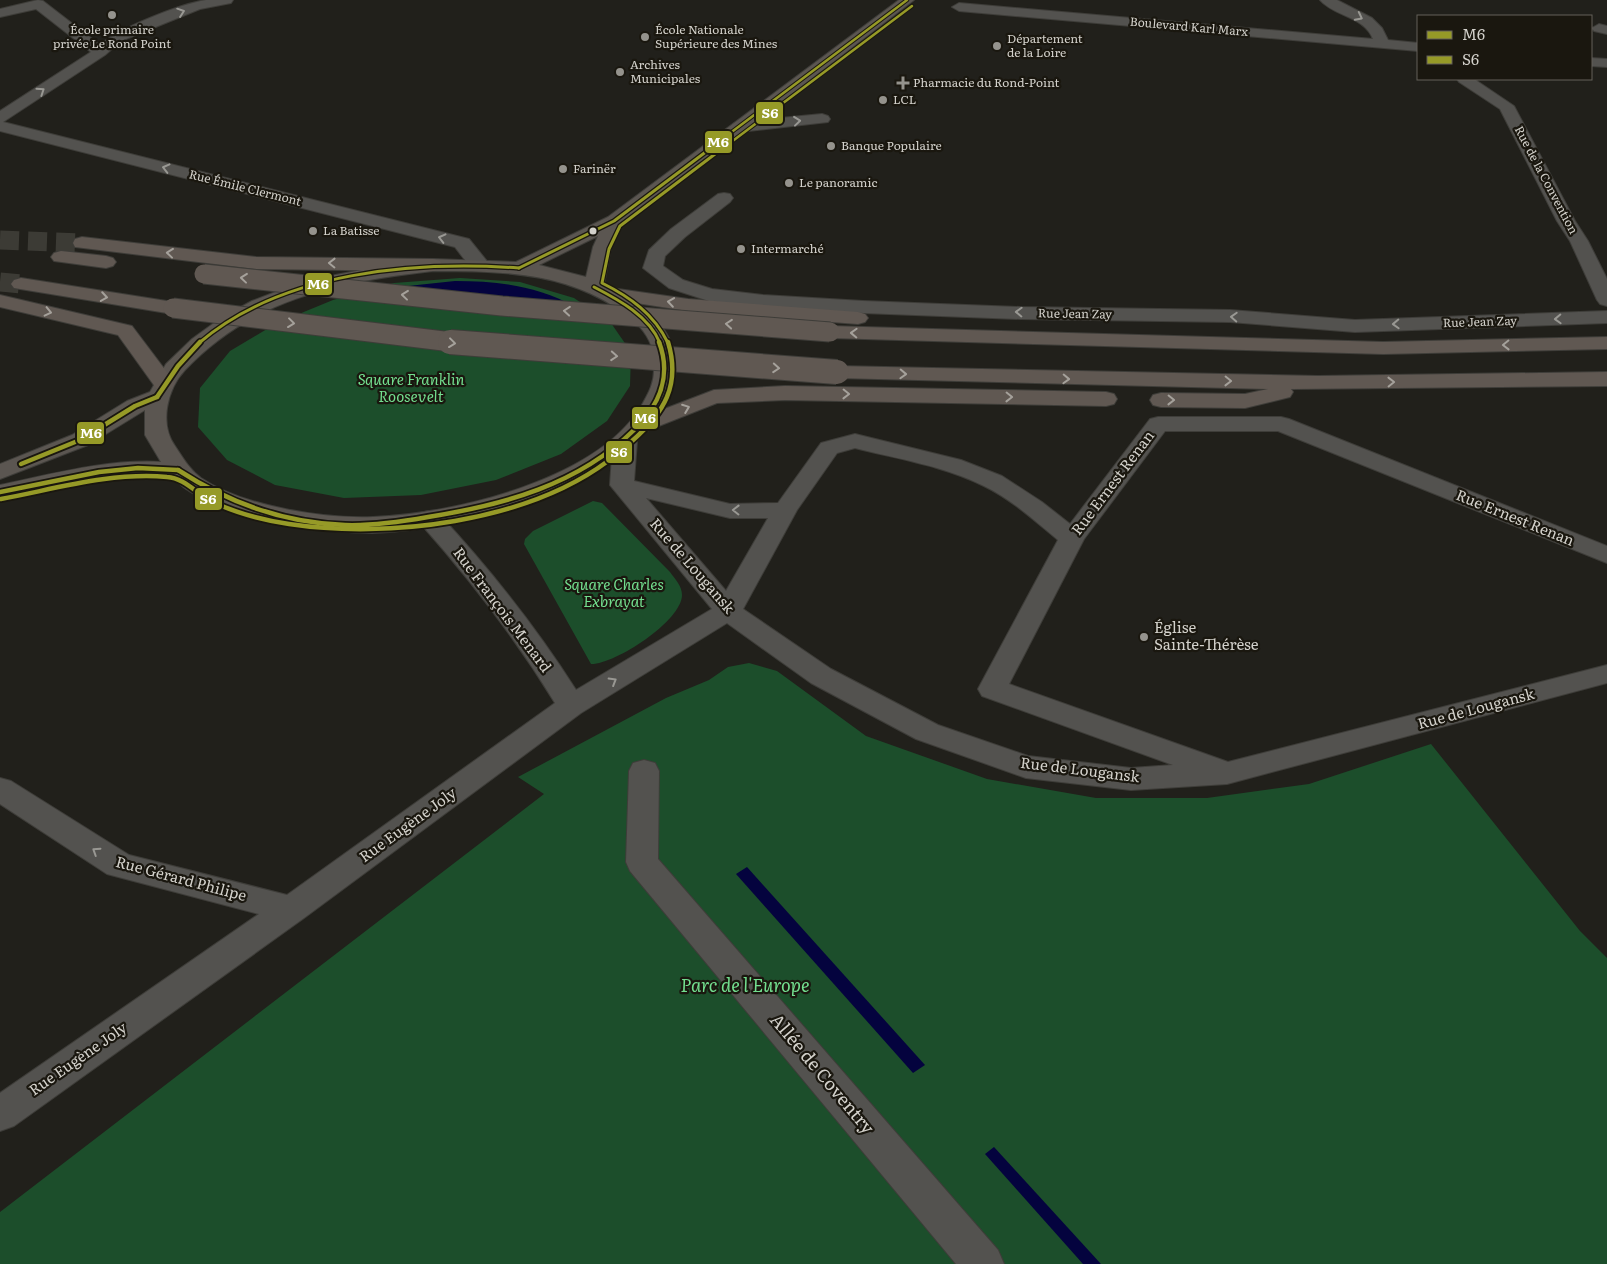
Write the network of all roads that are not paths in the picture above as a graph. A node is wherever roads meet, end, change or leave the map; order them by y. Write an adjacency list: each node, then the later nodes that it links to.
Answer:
1 (226, 0): 8 (street, one-way to 1)
2 (907, 0): 15 (main road)
3 (1327, 0): 6 (street, one-way to 6)
4 (959, 7): 6 (street, Boulevard Karl Marx)
5 (0, 14): 8 (street)
6 (1382, 43): 7 (street, Boulevard Karl Marx)
7 (1415, 48)
8 (100, 52): 12 (street, one-way to 8)
9 (1592, 62): 10 (street)
10 (1607, 63)
11 (1466, 80): 25 (street, Rue de la Convention)
12 (0, 118)
13 (822, 119): 15 (street, one-way to 13)
14 (0, 126): 21 (street, Rue Émile Clermont, one-way to 14)
15 (739, 128): 17 (main road)
16 (724, 198): 27 (street, Rue Jean Zay, one-way to 16)
17 (614, 221): 22 (main road); 24 (main road)
18 (82, 243): 20 (highway, one-way to 18)
19 (61, 257): 29 (highway, one-way to 19, bridge)
20 (433, 265): 21 (main road); 32 (main road)
21 (480, 265): 22 (main road)
22 (519, 268): 24 (main road)
23 (21, 284): 31 (highway, one-way to 31, bridge)
24 (603, 291): 29 (highway, one-way to 24); 33 (main road)
25 (1607, 300)
26 (0, 301): 32 (highway, one-way to 32)
27 (1607, 318)
28 (1607, 343): 29 (highway, one-way to 29)
29 (1383, 348)
30 (1607, 379): 31 (highway, one-way to 30)
31 (1318, 383): 33 (highway, one-way to 31)
32 (160, 390): 34 (main road); 35 (main road)
33 (633, 433): 36 (street); 39 (main road)
34 (178, 470): 37 (main road); 39 (main road)
35 (0, 472)
36 (622, 485): 38 (street, one-way to 36); 42 (street, Rue de Lougansk)
37 (0, 492)
38 (785, 510): 40 (street, Rue Eugène Joly); 42 (street, Rue Eugène Joly)
39 (429, 518): 44 (street, Rue François Menard)
40 (1072, 538): 41 (street, Rue Ernest Renan); 46 (street, Rue Ernest Renan)
41 (1607, 555)
42 (728, 611): 44 (street, Rue Eugène Joly, one-way to 42); 46 (street, Rue de Lougansk)
43 (1607, 674): 46 (street, Rue de Lougansk)
44 (571, 706): 48 (street, Rue Eugène Joly)
45 (644, 771): 50 (street, Allée de Coventry)
46 (1228, 773)
47 (0, 789): 48 (street, Rue Gérard Philipe, one-way to 47)
48 (292, 909): 49 (street, Rue Eugène Joly)
49 (0, 1114)
50 (982, 1264)

